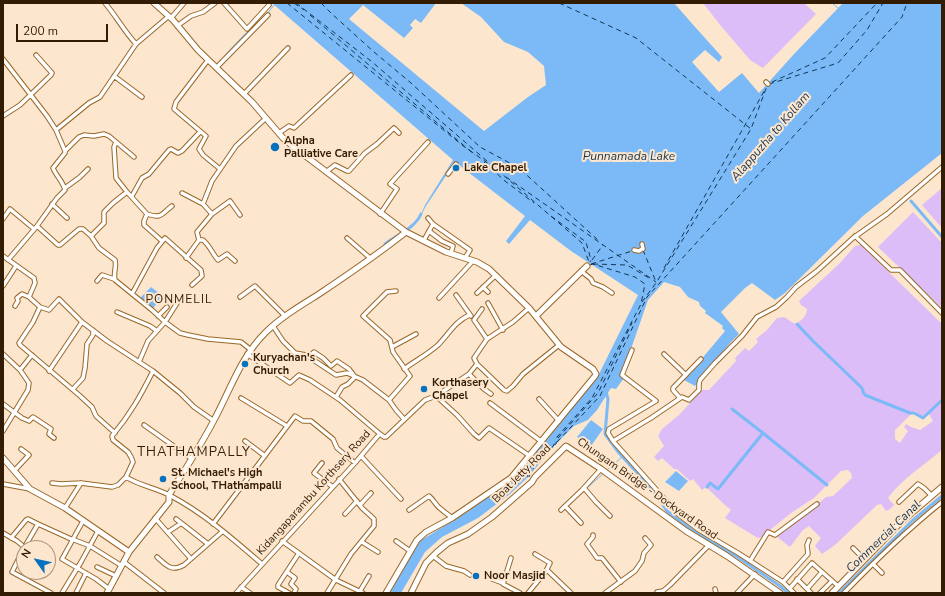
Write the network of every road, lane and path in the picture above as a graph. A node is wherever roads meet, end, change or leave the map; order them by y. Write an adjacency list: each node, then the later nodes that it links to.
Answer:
1 (105, 3): 10 (street)
2 (154, 3): 8 (main road)
3 (184, 3): 8 (street)
4 (215, 3): 9 (street)
5 (224, 3): 6 (street)
6 (269, 6)
7 (268, 15): 15 (street)
8 (170, 17): 9 (main road); 10 (street)
9 (177, 26): 14 (main road)
10 (136, 44): 17 (street)
11 (288, 48): 18 (street)
12 (36, 55): 19 (street)
13 (3, 60): 19 (street)
14 (208, 60): 15 (main road); 24 (street)
15 (216, 68): 18 (main road)
16 (351, 75): 25 (street)
17 (114, 76): 20 (street); 23 (street)
18 (244, 94): 22 (main road)
19 (31, 95): 21 (street); 23 (street)
20 (142, 97)
21 (3, 116)
22 (266, 118): 25 (main road); 34 (street)
23 (56, 130): 29 (street)
24 (200, 132): 34 (street); 40 (street)
25 (280, 133): 35 (main road)
26 (399, 133): 35 (street)
27 (116, 142): 29 (street); 30 (street); 38 (street)
28 (428, 142): 46 (street)
29 (65, 151): 37 (street)
30 (134, 157)
31 (456, 164): 36 (street)
32 (942, 167): 56 (street)
33 (88, 169): 37 (street)
34 (220, 169): 42 (street)
35 (326, 172): 46 (main road)
36 (448, 174)
37 (65, 188): 41 (street)
38 (127, 192): 40 (street); 55 (street)
39 (182, 193): 42 (street)
40 (132, 196): 44 (street)
41 (52, 204): 48 (street); 52 (street)
42 (203, 204): 45 (street)
43 (172, 206): 44 (street)
44 (147, 214): 60 (street)
45 (212, 214): 47 (street); 58 (street)
46 (380, 214): 53 (main road)
47 (240, 215)
48 (68, 218)
49 (428, 218): 51 (street)
50 (3, 219): 52 (street)
51 (433, 224): 54 (street); 67 (street)
52 (36, 227): 55 (street); 68 (street)
53 (405, 231): 59 (main road); 66 (main road)
54 (429, 231): 59 (street); 63 (street)
55 (91, 236): 75 (street)
56 (855, 236): 99 (street); 136 (street)
57 (347, 238): 66 (street)
58 (199, 240): 65 (street); 69 (street)
59 (424, 240): 63 (main road)
60 (162, 241): 65 (street); 84 (street)
61 (642, 244): 62 (street)
62 (634, 250)
63 (451, 253): 67 (main road)
64 (3, 256): 68 (street)
65 (186, 258): 77 (street)
66 (370, 258): 102 (main road)
67 (465, 258): 70 (main road)
68 (8, 260): 71 (street)
69 (235, 261)
70 (472, 261): 74 (main road); 90 (street)
71 (16, 266): 78 (street); 86 (street)
72 (587, 266): 73 (main road)
73 (581, 272): 83 (street); 103 (main road)
74 (496, 275): 79 (street); 96 (main road)
75 (114, 280): 76 (street); 84 (street)
76 (97, 282)
77 (192, 285)
78 (3, 286)
79 (483, 287): 81 (street); 82 (street)
80 (396, 291): 114 (street)
81 (488, 292)
82 (477, 293)
83 (612, 293)
84 (132, 294): 101 (street)
85 (456, 295): 100 (street)
86 (30, 297): 93 (street); 94 (street)
87 (172, 297): 91 (street)
88 (191, 298): 91 (street)
89 (240, 298): 102 (street)
90 (439, 298)
91 (179, 300): 106 (street)
92 (488, 303): 109 (street)
93 (14, 306)
94 (40, 307): 105 (street); 119 (street)
95 (166, 307): 101 (street)
96 (529, 308): 103 (main road); 109 (street, Kidangaparambu Korthsery Road)
97 (482, 309): 104 (street)
98 (117, 312): 110 (street)
99 (942, 313)
100 (470, 315): 104 (street); 124 (street)
101 (158, 316): 106 (street)
102 (285, 316): 107 (main road)
103 (536, 316): 113 (main road)
104 (474, 320): 112 (street)
105 (82, 322): 108 (street); 126 (street)
106 (165, 322): 110 (street); 116 (street)
107 (273, 326): 116 (main road); 120 (street)
108 (93, 330): 122 (street); 131 (street)
109 (503, 330): 112 (street, Kidangaparambu Korthsery Road)
110 (157, 331): 122 (street)
111 (416, 334): 114 (street)
112 (487, 339): 123 (street, Kidangaparambu Korthsery Road)
113 (559, 345): 123 (street); 143 (main road)
114 (392, 347): 124 (street)
115 (632, 350): 152 (street)
116 (249, 352): 134 (street); 144 (main road)
117 (3, 354): 125 (street)
118 (664, 354): 129 (street)
119 (32, 355): 125 (street); 126 (street)
120 (309, 357): 130 (street); 130 (street)
121 (701, 359): 129 (street)
122 (139, 362): 127 (street)
123 (477, 364): 128 (street, Kidangaparambu Korthsery Road)
124 (404, 369): 138 (street)
125 (20, 370): 141 (street)
126 (49, 370): 131 (street)
127 (153, 370): 144 (street); 148 (street)
128 (469, 374): 132 (street); 133 (street, Kidangaparambu Korthsery Road)
129 (686, 374): 136 (street)
130 (355, 377): 134 (street); 138 (street)
131 (72, 389): 148 (street)
132 (491, 394)
133 (436, 396): 142 (street, Kidangaparambu Korthsery Road); 158 (street)
134 (336, 397): 149 (street)
135 (241, 398): 146 (street)
136 (680, 398): 152 (street)
137 (539, 399): 143 (street)
138 (390, 400): 142 (street)
139 (490, 403): 153 (street)
140 (3, 404): 141 (street)
141 (14, 413): 147 (street); 150 (street)
142 (404, 418): 149 (street, Kidangaparambu Korthsery Road)
143 (559, 420): 153 (main road)
144 (214, 422): 160 (main road)
145 (144, 425): 160 (street)
146 (287, 426): 156 (street); 162 (street)
147 (3, 431)
148 (115, 433): 165 (street)
149 (380, 434): 157 (street, Kidangaparambu Korthsery Road)
150 (54, 438)
151 (245, 441): 156 (street)
152 (612, 441): 226 (street)
153 (542, 442): 158 (main road)
154 (21, 449): 164 (street)
155 (562, 449): 163 (main road, Chungam Bridge - Dockyard Road); 221 (main road, Boat Jetty Road)
156 (265, 456): 197 (street)
157 (361, 456): 162 (street, Kidangaparambu Korthsery Road); 178 (street)
158 (530, 456): 191 (main road)
159 (3, 458): 164 (main road)
160 (192, 458): 176 (main road)
161 (322, 463): 170 (street)
162 (356, 463): 166 (street, Kidangaparambu Korthsery Road)
163 (601, 469): 172 (street); 213 (main road, Chungam Bridge - Dockyard Road)
164 (14, 471): 174 (main road)
165 (126, 477): 169 (street); 176 (street)
166 (339, 479): 170 (street, Kidangaparambu Korthsery Road); 179 (street)
167 (52, 483): 169 (street)
168 (4, 484): 173 (street); 174 (street)
169 (81, 484): 185 (street)
170 (332, 487): 208 (street, Kidangaparambu Korthsery Road)
171 (942, 487): 177 (main road)
172 (584, 488): 184 (street); 189 (street)
173 (3, 489)
174 (30, 489): 185 (main road)
175 (372, 493): 183 (street)
176 (169, 495): 190 (main road); 197 (street)
177 (932, 496): 180 (street); 225 (main road)
178 (401, 499)
179 (357, 501): 183 (street); 188 (street)
180 (899, 502)
181 (942, 502): 230 (street)
182 (817, 504): 226 (street)
183 (360, 505): 211 (street)
184 (566, 507): 187 (street); 194 (street)
185 (65, 508): 193 (main road)
186 (409, 510): 191 (street)
187 (561, 510)
188 (345, 514)
189 (610, 516)
190 (155, 518): 200 (street); 217 (main road)
191 (452, 518): 216 (main road)
192 (176, 519): 196 (street)
193 (83, 521): 198 (main road); 205 (street)
194 (581, 523)
195 (38, 524): 203 (street); 205 (street); 206 (street)
196 (180, 524): 200 (street); 212 (street)
197 (213, 524): 199 (street)
198 (98, 531): 214 (street); 217 (main road)
199 (223, 531): 212 (street); 229 (street)
200 (168, 532): 224 (street)
201 (3, 533): 203 (street)
202 (593, 535): 248 (street)
203 (11, 538): 210 (street)
204 (645, 538): 248 (street)
205 (72, 539): 214 (street); 232 (street)
206 (29, 540)
207 (809, 540): 249 (street)
208 (282, 541): 219 (street); 229 (street, Kidangaparambu Korthsery Road)
209 (396, 541): 216 (street)
210 (16, 542)
211 (362, 542): 218 (street); 244 (street)
212 (208, 544): 224 (street)
213 (709, 545): 239 (main road, Chungam Bridge - Dockyard Road); 257 (street)
214 (90, 546): 228 (street); 232 (street)
215 (853, 548): 225 (street)
216 (410, 551): 267 (main road)
217 (129, 552): 228 (main road)
218 (378, 552)
219 (299, 554): 234 (street); 244 (street)
220 (535, 554): 233 (street)
221 (433, 556): 240 (street); 268 (main road, Boat Jetty Road)
222 (157, 558): 224 (street)
223 (511, 558): 250 (street)
224 (191, 559)
225 (864, 559): 251 (main road)
226 (750, 561): 249 (street)
227 (16, 564): 238 (street)
228 (123, 564): 241 (main road); 261 (street)
229 (262, 564): 252 (street, Kidangaparambu Korthsery Road)
230 (873, 564): 237 (street); 279 (street)
231 (97, 566): 241 (street)
232 (77, 568): 236 (street); 259 (street)
233 (546, 571): 270 (street); 271 (street)
234 (287, 572): 264 (street); 265 (street)
235 (822, 572): 246 (street); 247 (street); 254 (street)
236 (86, 573): 255 (street); 260 (street)
237 (882, 573)
238 (16, 574)
239 (755, 574): 273 (street); 274 (main road, Chungam Bridge - Dockyard Road)
240 (470, 575)
241 (116, 576): 255 (main road)
242 (369, 576): 256 (street)
243 (26, 580): 258 (street)
244 (336, 580): 256 (street); 266 (street)
245 (492, 580): 250 (street)
246 (797, 580): 253 (street); 254 (street)
247 (832, 581): 251 (street); 277 (street)
248 (621, 582): 272 (street)
249 (783, 582): 253 (street)
250 (503, 583): 269 (street)
251 (838, 586): 278 (main road)
252 (241, 587): 262 (street, Kidangaparambu Korthsery Road); 263 (street)
253 (790, 588): 275 (street)
254 (807, 589): 276 (street)
255 (108, 591)
256 (362, 592)
257 (657, 592)
258 (49, 593)
259 (62, 593)
260 (76, 593)
261 (164, 593)
262 (236, 593)
263 (250, 593)
264 (289, 593)
265 (294, 593)
266 (327, 593)
267 (386, 593)
268 (411, 593)
269 (520, 593)
270 (528, 593)
271 (571, 593)
272 (605, 593)
273 (737, 593)
274 (780, 593)
275 (794, 593)
276 (811, 593)
277 (820, 593)
278 (832, 593)
279 (844, 593)

